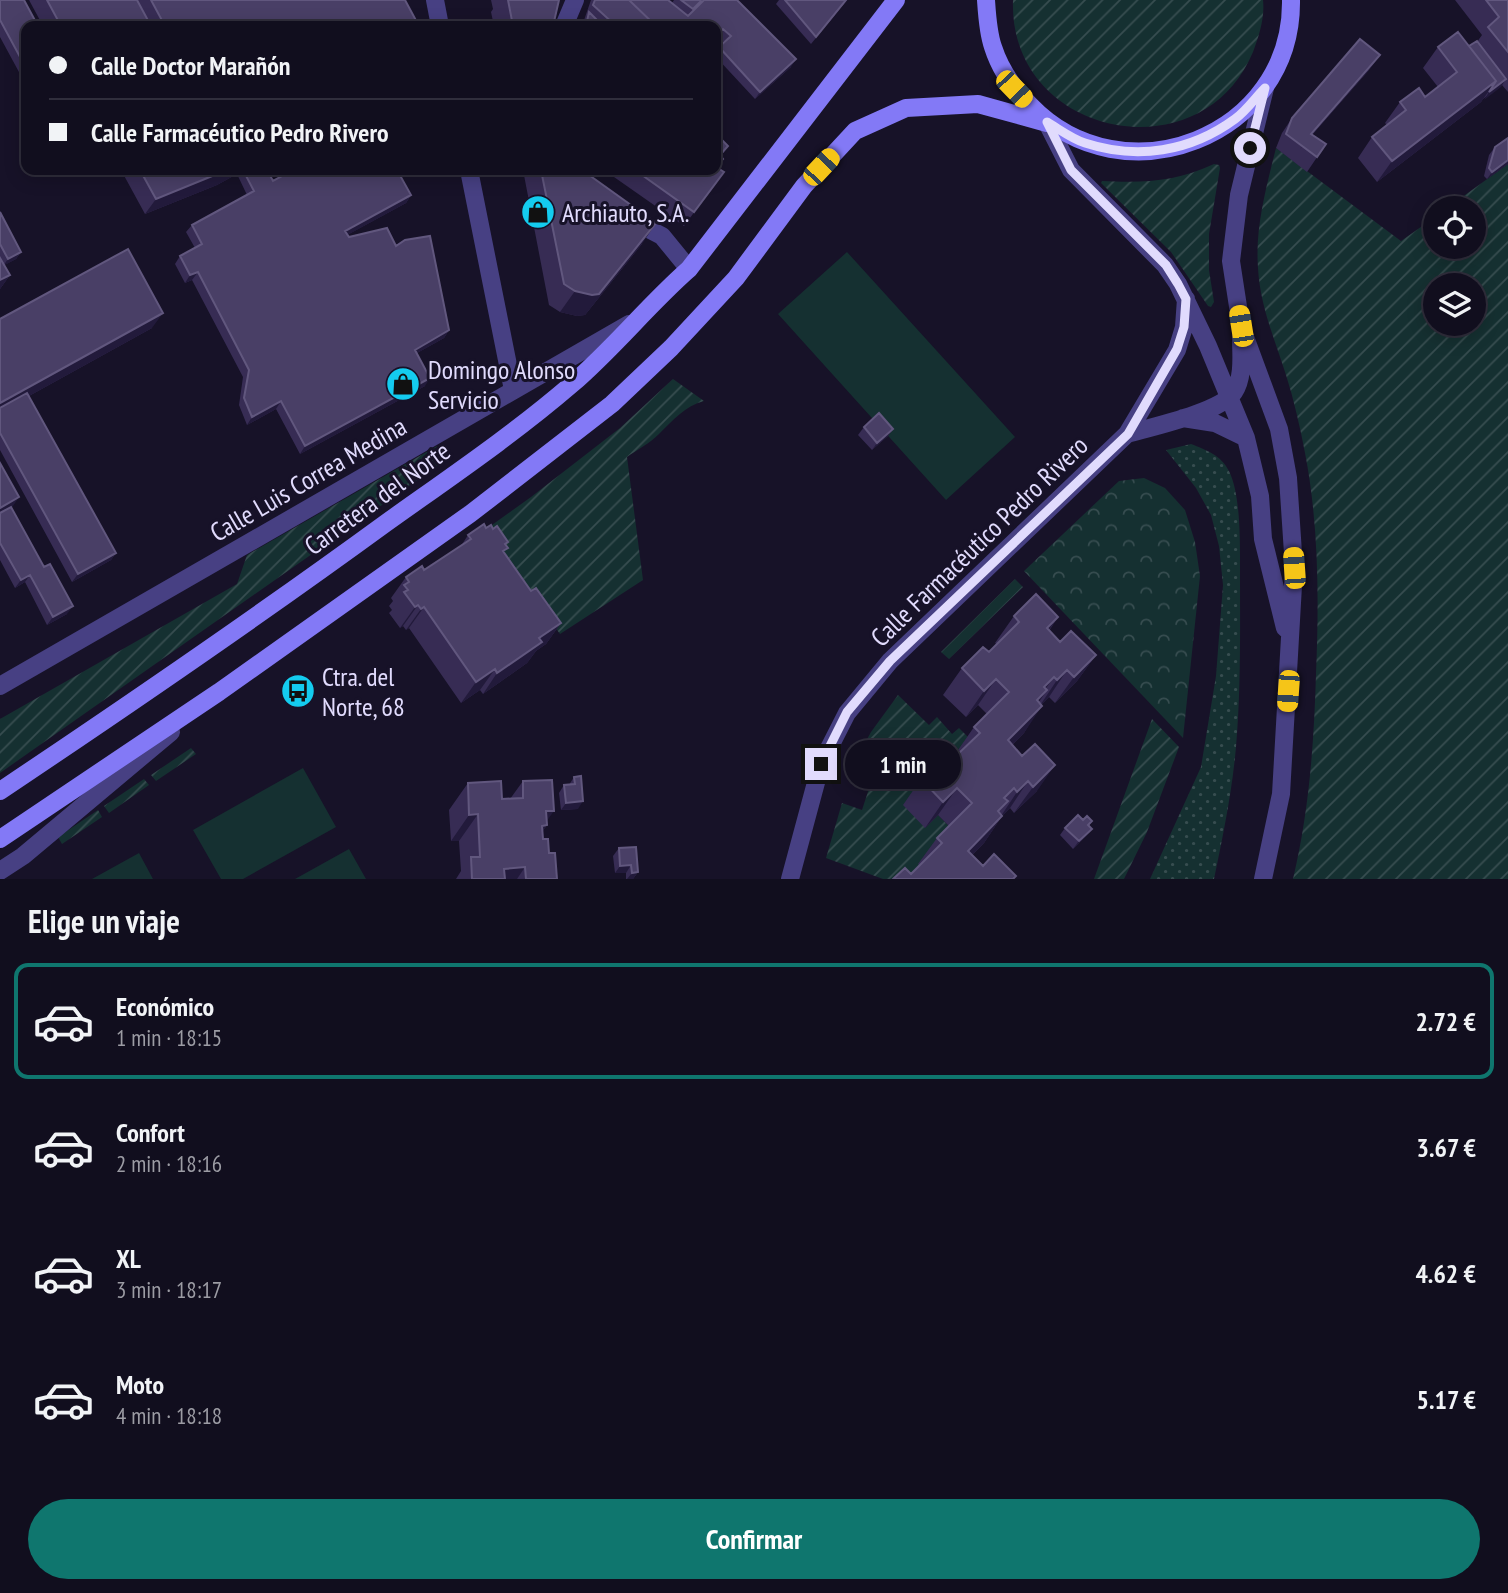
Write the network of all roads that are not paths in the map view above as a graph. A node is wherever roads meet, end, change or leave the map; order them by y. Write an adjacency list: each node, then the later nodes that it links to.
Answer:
1 (435, 0): 6 (street)
2 (575, 0): 7 (street)
3 (896, 0): 12 (street, Carretera del Norte)
4 (986, 0): 9 (street)
5 (1291, 0): 8 (street)
6 (439, 21)
7 (566, 21)
8 (1265, 88): 9 (street); 15 (street)
9 (1047, 122): 13 (street); 23 (street)
10 (470, 175): 16 (street)
11 (614, 211): 12 (street)
12 (689, 269): 14 (street, Carretera del Norte)
13 (1186, 299): 17 (street); 19 (street, Calle Farmacéutico Pedro Rivero)
14 (641, 317): 16 (street, Calle Luis Correa Medina); 24 (street, Carretera del Norte)
15 (1241, 326): 17 (street); 21 (street)
16 (513, 390): 22 (street, Calle Luis Correa Medina)
17 (1230, 396): 18 (street, Calle Farmacéutico Pedro Rivero); 20 (street)
18 (1183, 418): 19 (street, Calle Farmacéutico Pedro Rivero); 20 (street, Calle Farmacéutico Pedro Rivero)
19 (1128, 434): 27 (street, Calle Farmacéutico Pedro Rivero)
20 (1246, 438): 21 (street)
21 (1290, 645): 28 (street)
22 (0, 687)
23 (219, 692): 25 (street); 26 (street)
24 (0, 791)
25 (0, 839)
26 (0, 871)
27 (790, 879)
28 (1264, 879)

